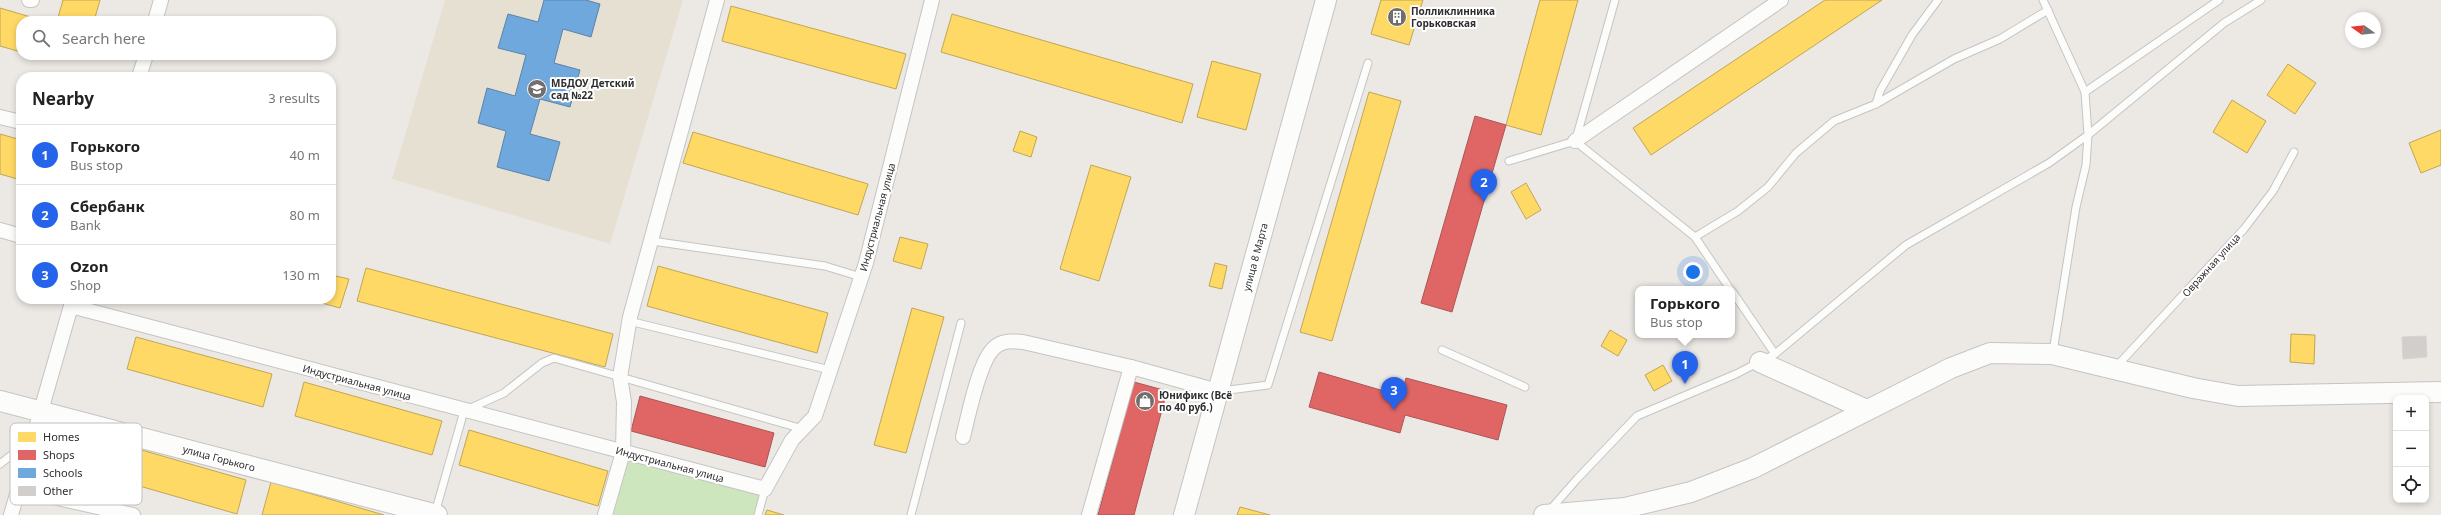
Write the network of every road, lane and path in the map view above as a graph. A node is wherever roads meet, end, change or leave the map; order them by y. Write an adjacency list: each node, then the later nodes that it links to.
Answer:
1 (161, 0): 12 (street)
2 (717, 0): 27 (street)
3 (932, 0): 28 (street, Индустриальная улица)
4 (1326, 0): 43 (street, улица 8 Марта)
5 (1615, 0): 21 (lane)
6 (1781, 0): 21 (street)
7 (1938, 0): 17 (lane)
8 (2044, 0): 11 (lane)
9 (2219, 0): 16 (lane)
10 (2261, 0): 20 (lane)
11 (2048, 10): 16 (lane); 17 (lane)
12 (156, 16)
13 (145, 60): 15 (street)
14 (1368, 63): 43 (lane)
15 (141, 72)
16 (2085, 92): 20 (lane)
17 (1876, 104): 26 (lane)
18 (0, 117): 19 (street)
19 (16, 121)
20 (2088, 135): 36 (lane); 37 (lane)
21 (1575, 141): 23 (lane); 26 (lane)
22 (2294, 152): 39 (lane, Овражная улица)
23 (1509, 161)
24 (0, 230): 25 (street)
25 (16, 235)
26 (1695, 237): 29 (lane)
27 (652, 241): 28 (lane); 33 (street)
28 (861, 277): 40 (street, Индустриальная улица)
29 (1728, 286)
30 (1735, 298): 37 (lane)
31 (71, 304): 48 (street)
32 (79, 304): 47 (street, Индустриальная улица)
33 (629, 321): 40 (lane); 41 (street)
34 (961, 324): 65 (lane)
35 (1442, 350): 42 (lane)
36 (2052, 354): 39 (street); 46 (street)
37 (1767, 358): 46 (street); 68 (lane)
38 (1132, 367): 43 (street); 52 (street); 66 (street)
39 (2115, 368): 44 (street)
40 (830, 370): 51 (street, Индустриальная улица)
41 (620, 377): 47 (lane); 51 (lane); 54 (street)
42 (1525, 388)
43 (1218, 391): 67 (street, улица 8 Марта)
44 (2441, 392)
45 (0, 401): 48 (street, улица Горького)
46 (1867, 410): 68 (street)
47 (464, 411): 54 (street, Индустриальная улица); 62 (lane)
48 (39, 412): 49 (street); 50 (street, улица Горького)
49 (36, 423)
50 (81, 423)
51 (803, 429): 57 (street, Индустриальная улица)
52 (963, 437)
53 (142, 439): 62 (street, улица Горького)
54 (623, 452): 57 (street, Индустриальная улица); 63 (street)
55 (4, 455): 56 (lane)
56 (0, 464)
57 (765, 489): 64 (lane)
58 (14, 505): 60 (street)
59 (89, 505): 61 (street)
60 (11, 515)
61 (133, 515)
62 (436, 515)
63 (606, 515)
64 (758, 515)
65 (911, 515)
66 (1089, 515)
67 (1184, 515)
68 (1546, 515)

